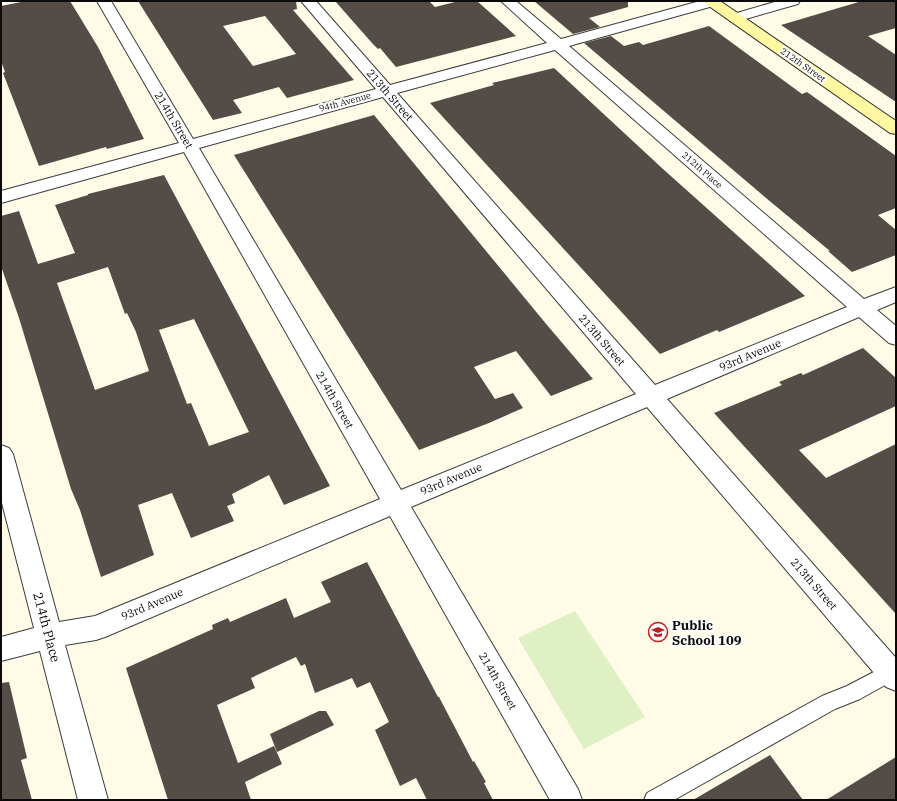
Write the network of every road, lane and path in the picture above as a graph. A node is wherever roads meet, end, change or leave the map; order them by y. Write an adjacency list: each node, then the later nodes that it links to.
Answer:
1 (104, 1): 10 (street, 214th Street)
2 (308, 1): 8 (street, 213th Street)
3 (508, 1): 7 (street, 212th Place)
4 (712, 1): 6 (main road, 212th Street); 7 (street, 94th Avenue)
5 (793, 1): 6 (street)
6 (735, 18): 9 (main road, 212th Street)
7 (558, 44): 8 (street, 94th Avenue); 13 (street, 212th Place)
8 (386, 91): 10 (street, 94th Avenue); 15 (street, 213th Street)
9 (896, 129)
10 (189, 146): 11 (street, 94th Avenue); 17 (street, 214th Street)
11 (1, 197)
12 (896, 294): 13 (street, 93rd Avenue)
13 (862, 309): 14 (street, 212th Place); 15 (street, 93rd Avenue)
14 (896, 338)
15 (651, 396): 17 (street, 93rd Avenue); 20 (street, 213th Street)
16 (1, 454): 18 (street, 214th Place)
17 (394, 503): 18 (street, 93rd Avenue); 22 (street, 214th Street)
18 (49, 636): 19 (street, 93rd Avenue); 21 (street, 214th Place)
19 (1, 649)
20 (893, 675): 23 (lane)
21 (93, 800)
22 (567, 800)
23 (654, 800)

